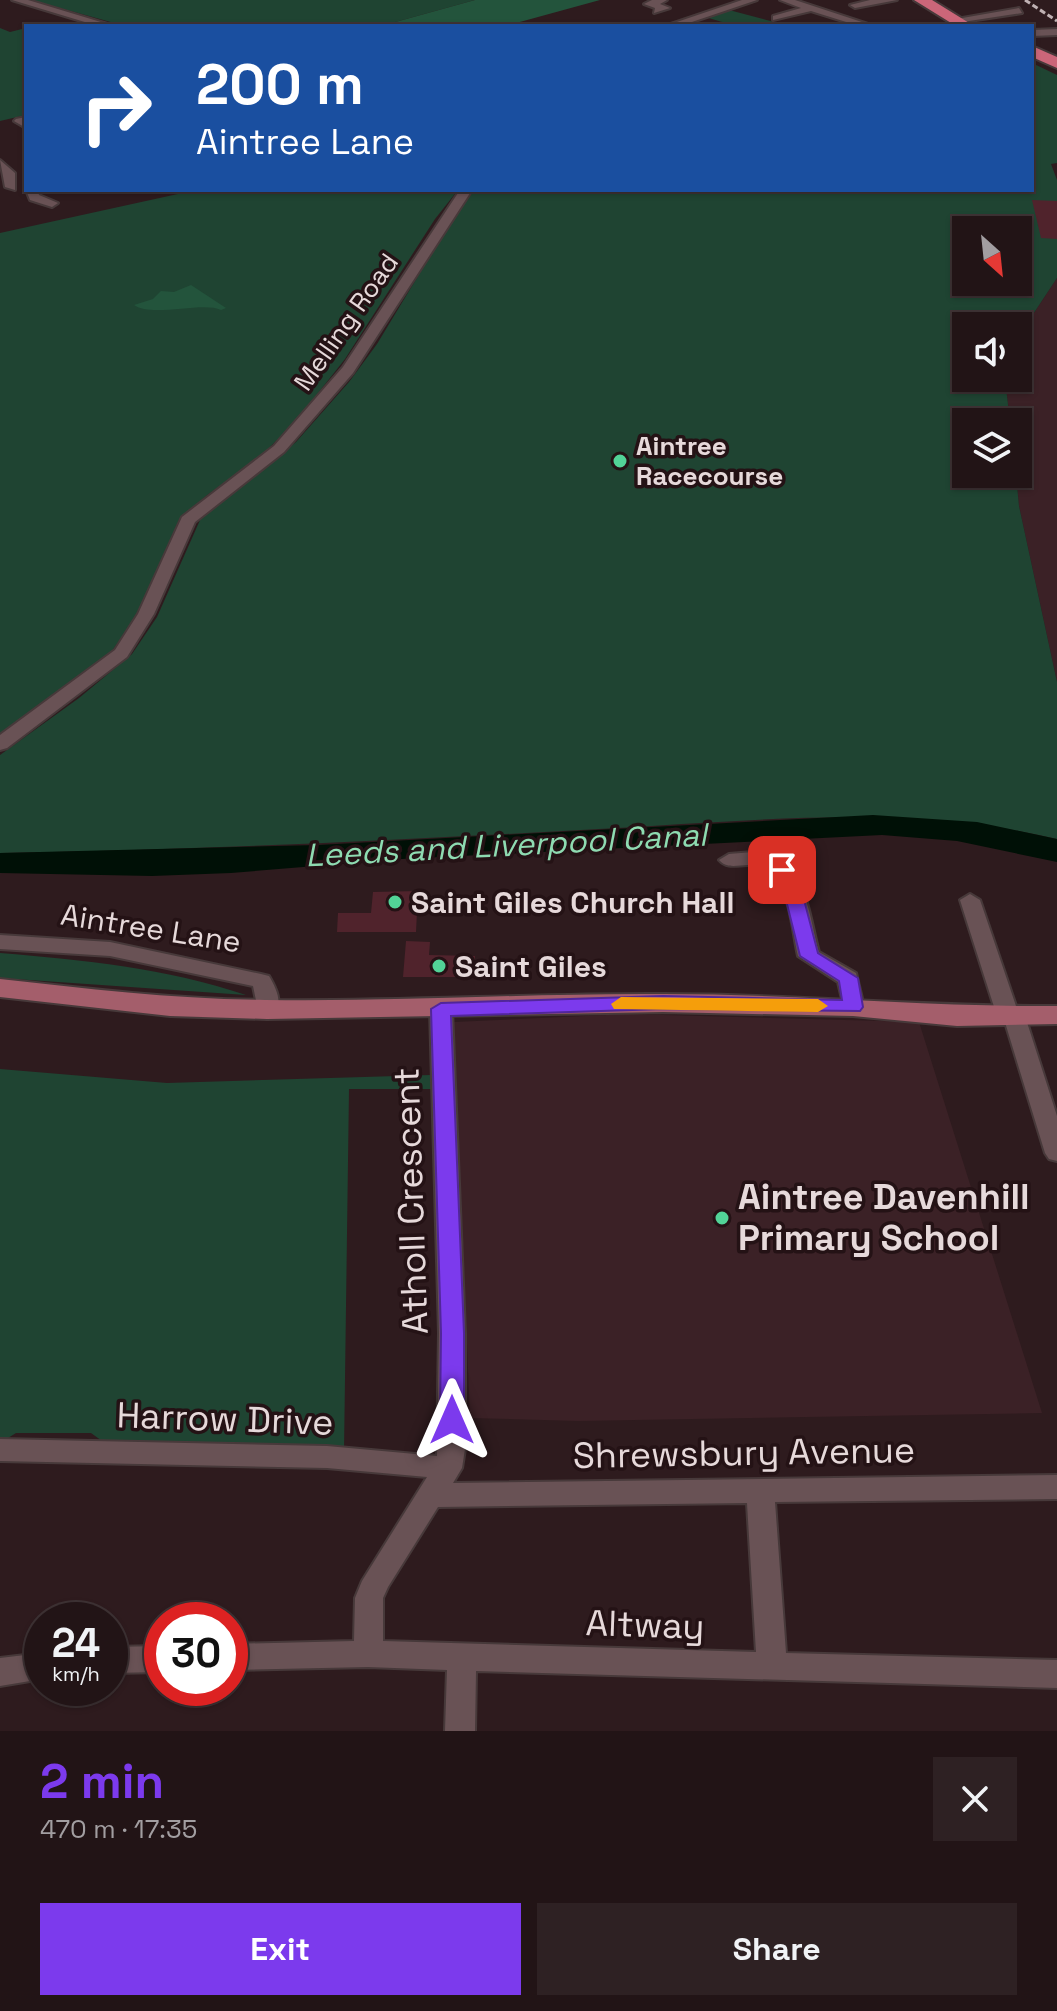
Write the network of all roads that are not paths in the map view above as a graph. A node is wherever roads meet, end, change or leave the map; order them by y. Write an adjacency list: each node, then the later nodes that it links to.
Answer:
1 (17, 0): 18 (street)
2 (634, 0): 3 (street)
3 (662, 0)
4 (752, 0): 12 (street)
5 (785, 0): 13 (street)
6 (892, 0): 9 (street)
7 (921, 0): 17 (highway)
8 (869, 1): 9 (street); 11 (street)
9 (885, 1)
10 (705, 3): 12 (street)
11 (855, 5)
12 (728, 8): 19 (street)
13 (811, 8): 15 (street); 16 (street)
14 (1019, 11): 17 (street)
15 (776, 18)
16 (857, 22): 20 (street); 21 (street)
17 (962, 22)
18 (102, 24)
19 (676, 24)
20 (850, 24)
21 (863, 24)
22 (1056, 32): 23 (street)
23 (1034, 33)
24 (1034, 55): 25 (highway)
25 (1057, 66)
26 (0, 163): 27 (street)
27 (5, 187)
28 (33, 192): 30 (street)
29 (465, 192): 31 (street, Melling Road)
30 (52, 203)
31 (0, 744)
32 (729, 860): 36 (street)
33 (970, 900): 39 (street)
34 (0, 942): 38 (street, Aintree Lane)
35 (0, 988): 38 (main road)
36 (853, 1007): 37 (main road); 39 (main road)
37 (441, 1009): 38 (main road); 43 (street, Atholl Crescent)
38 (267, 1010)
39 (1010, 1013): 40 (main road); 41 (street)
40 (1057, 1015)
41 (1057, 1153)
42 (0, 1450): 43 (street, Harrow Drive)
43 (448, 1468): 46 (street, Atholl Crescent)
44 (1057, 1487): 45 (street, Shrewsbury Avenue)
45 (760, 1490): 46 (street, Shrewsbury Avenue); 50 (street)
46 (432, 1495): 47 (street, Atholl Crescent)
47 (368, 1654): 48 (street, Altway); 49 (street, Altway)
48 (248, 1657)
49 (462, 1658): 50 (street, Altway); 54 (street)
50 (772, 1667): 53 (street, Altway)
51 (24, 1669): 52 (street)
52 (0, 1672)
53 (1057, 1674)
54 (460, 1731)

